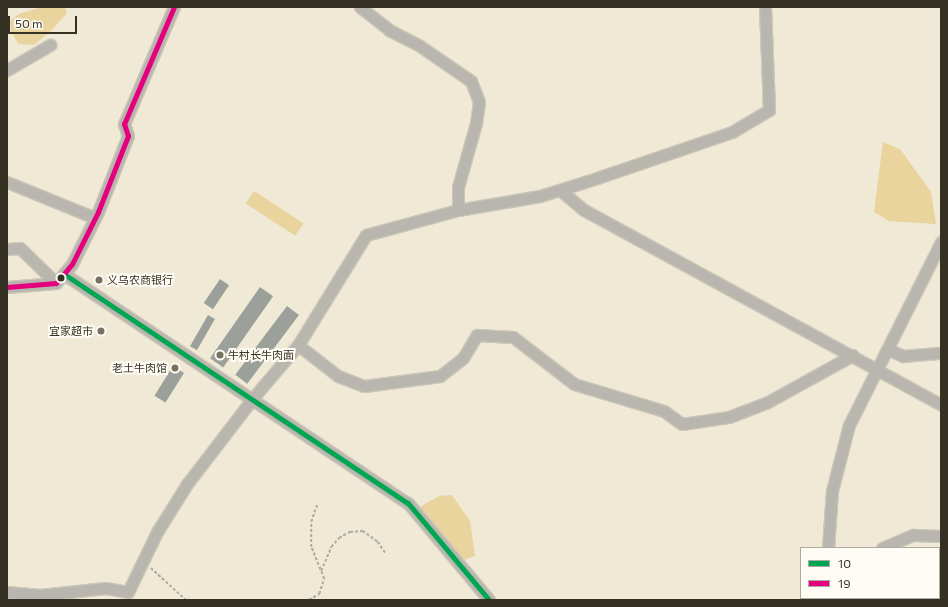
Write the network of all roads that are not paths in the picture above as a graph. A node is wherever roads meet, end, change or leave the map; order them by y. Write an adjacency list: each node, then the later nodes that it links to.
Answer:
1 (174, 7): 9 (street)
2 (360, 7): 8 (street)
3 (765, 7): 7 (street)
4 (50, 45): 5 (street)
5 (7, 70)
6 (7, 182): 9 (street)
7 (560, 190): 8 (street); 18 (street)
8 (458, 210): 15 (street)
9 (95, 218): 12 (street)
10 (941, 242): 16 (street)
11 (7, 249): 13 (street)
12 (64, 274): 13 (street); 20 (street)
13 (56, 283): 14 (street)
14 (7, 287)
15 (298, 345): 18 (street); 20 (street)
16 (888, 349): 17 (street); 19 (street)
17 (941, 352)
18 (853, 354): 19 (street)
19 (879, 369): 21 (street); 23 (street)
20 (253, 398): 26 (street); 27 (street)
21 (941, 405)
22 (941, 536): 24 (street)
23 (828, 547)
24 (884, 547)
25 (7, 592): 26 (street)
26 (126, 596)
27 (489, 600)

